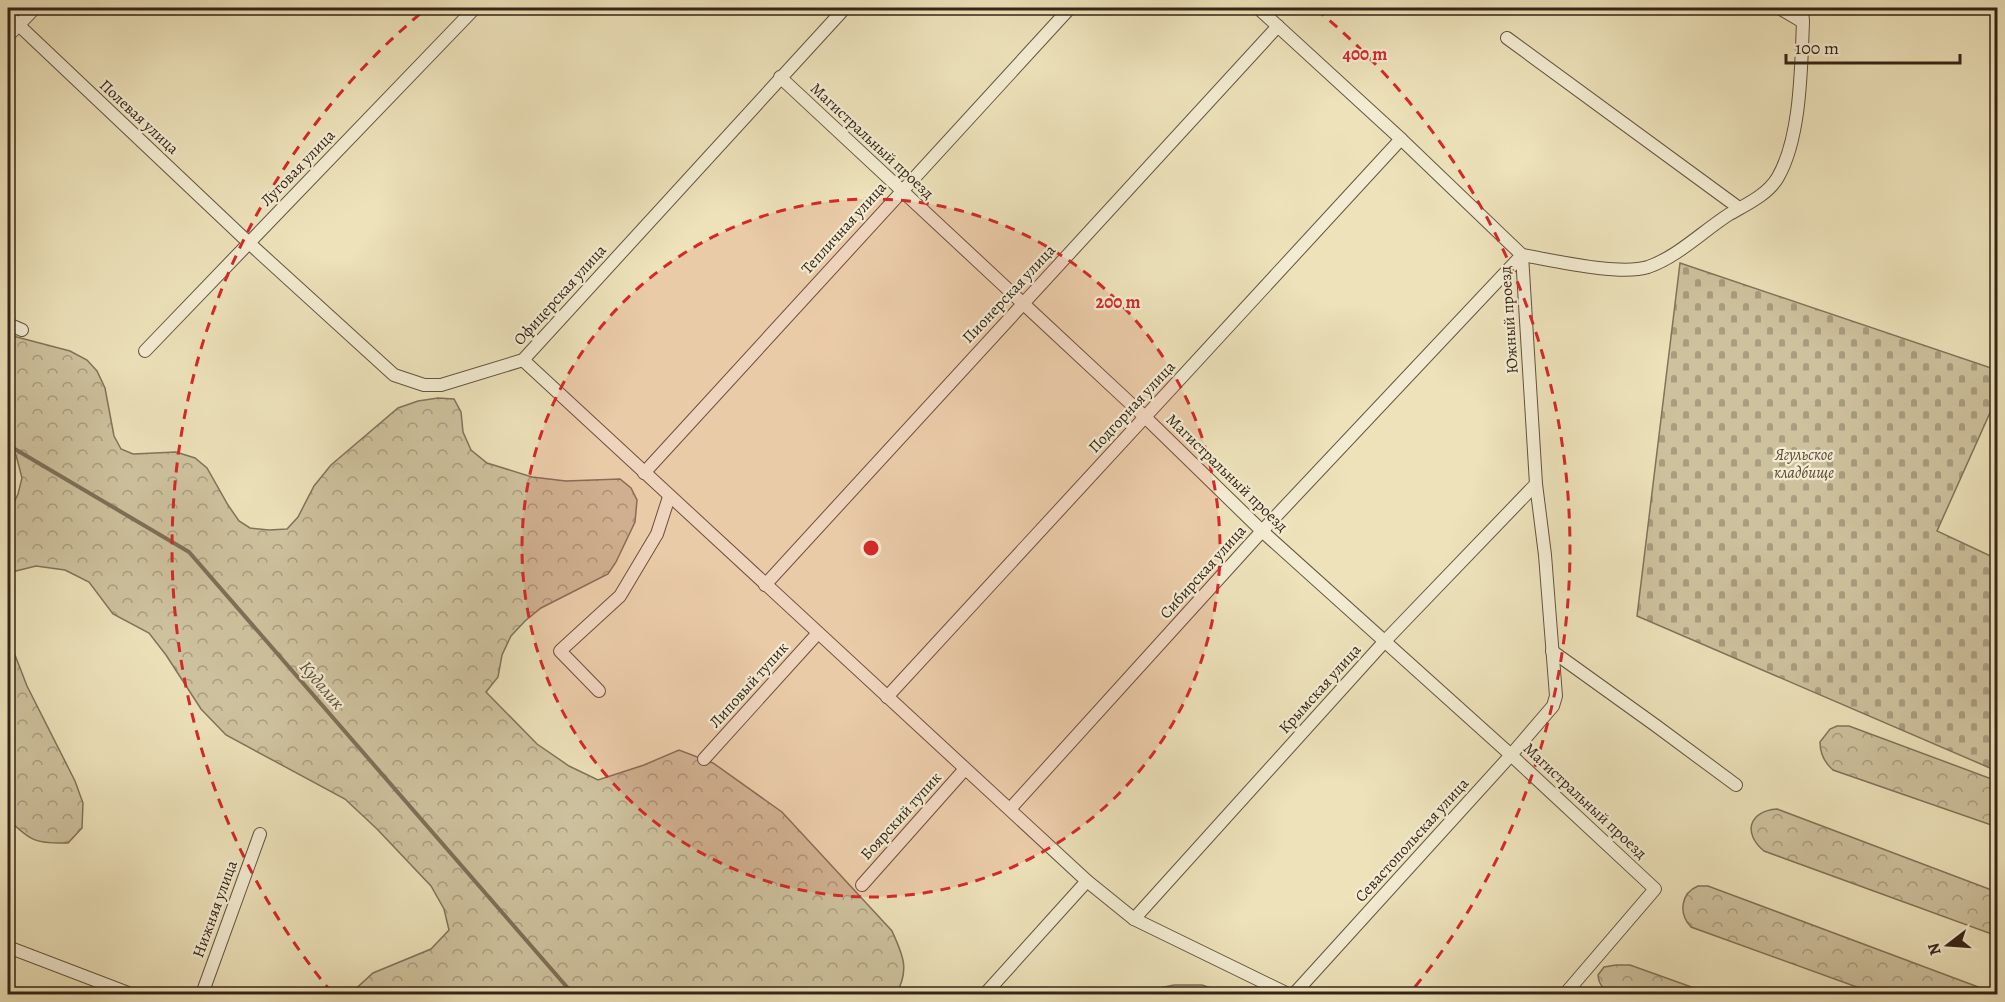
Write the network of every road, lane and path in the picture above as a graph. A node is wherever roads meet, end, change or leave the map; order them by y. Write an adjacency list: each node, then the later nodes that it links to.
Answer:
1 (35, 8): 10 (street)
2 (475, 8): 18 (street, Луговая улица)
3 (844, 8): 14 (street, Офицерская улица)
4 (1070, 8): 16 (street, Тепличная улица)
5 (1258, 8): 11 (street, Южный проезд)
6 (1779, 8): 9 (street)
7 (1803, 8): 9 (street)
8 (8, 15): 10 (street, Полевая улица)
9 (1803, 22): 17 (street)
10 (18, 25): 12 (street); 18 (street, Полевая улица)
11 (1278, 26): 15 (street, Южный проезд); 20 (street, Пионерская улица)
12 (8, 36)
13 (1507, 38): 17 (street)
14 (780, 77): 16 (street, Магистральный проезд); 24 (street, Офицерская улица)
15 (1401, 139): 19 (street, Южный проезд); 25 (street, Подгорная улица)
16 (900, 190): 20 (street, Магистральный проезд); 26 (street, Тепличная улица)
17 (1740, 208): 19 (street)
18 (249, 243): 23 (street, Луговая улица); 24 (street, Офицерская улица)
19 (1522, 255): 27 (street, Южный проезд); 29 (street, Сибирская улица)
20 (1023, 304): 25 (street, Магистральный проезд); 30 (street, Пионерская улица)
21 (8, 324): 22 (street)
22 (22, 330)
23 (145, 351)
24 (523, 360): 26 (street)
25 (1145, 417): 29 (street, Магистральный проезд); 35 (street, Подгорная улица)
26 (644, 473): 28 (street)
27 (1536, 484): 32 (street, Крымская улица); 33 (street, Южный проезд)
28 (669, 498): 30 (street); 34 (street)
29 (1262, 531): 32 (street, Магистральный проезд); 41 (street, Сибирская улица)
30 (765, 585): 31 (street)
31 (818, 633): 35 (street); 38 (street, Липовый тупик)
32 (1385, 641): 37 (street, Магистральный проезд); 45 (street, Крымская улица)
33 (1552, 651): 36 (street, Южный проезд); 40 (street)
34 (599, 691)
35 (887, 697): 39 (street)
36 (1553, 706): 37 (street, Севастопольская улица)
37 (1511, 755): 51 (street, Севастопольская улица); 52 (street, Магистральный проезд)
38 (704, 759)
39 (965, 770): 41 (street); 44 (street, Боярский тупик)
40 (1736, 785)
41 (1010, 809): 43 (street)
42 (260, 834): 48 (street, Нижняя улица)
43 (1087, 881): 45 (street); 49 (street)
44 (862, 885)
45 (1134, 919): 50 (street)
46 (8, 947): 47 (street)
47 (131, 994)
48 (201, 994)
49 (985, 994)
50 (1288, 994)
51 (1294, 994)
52 (1565, 994)

